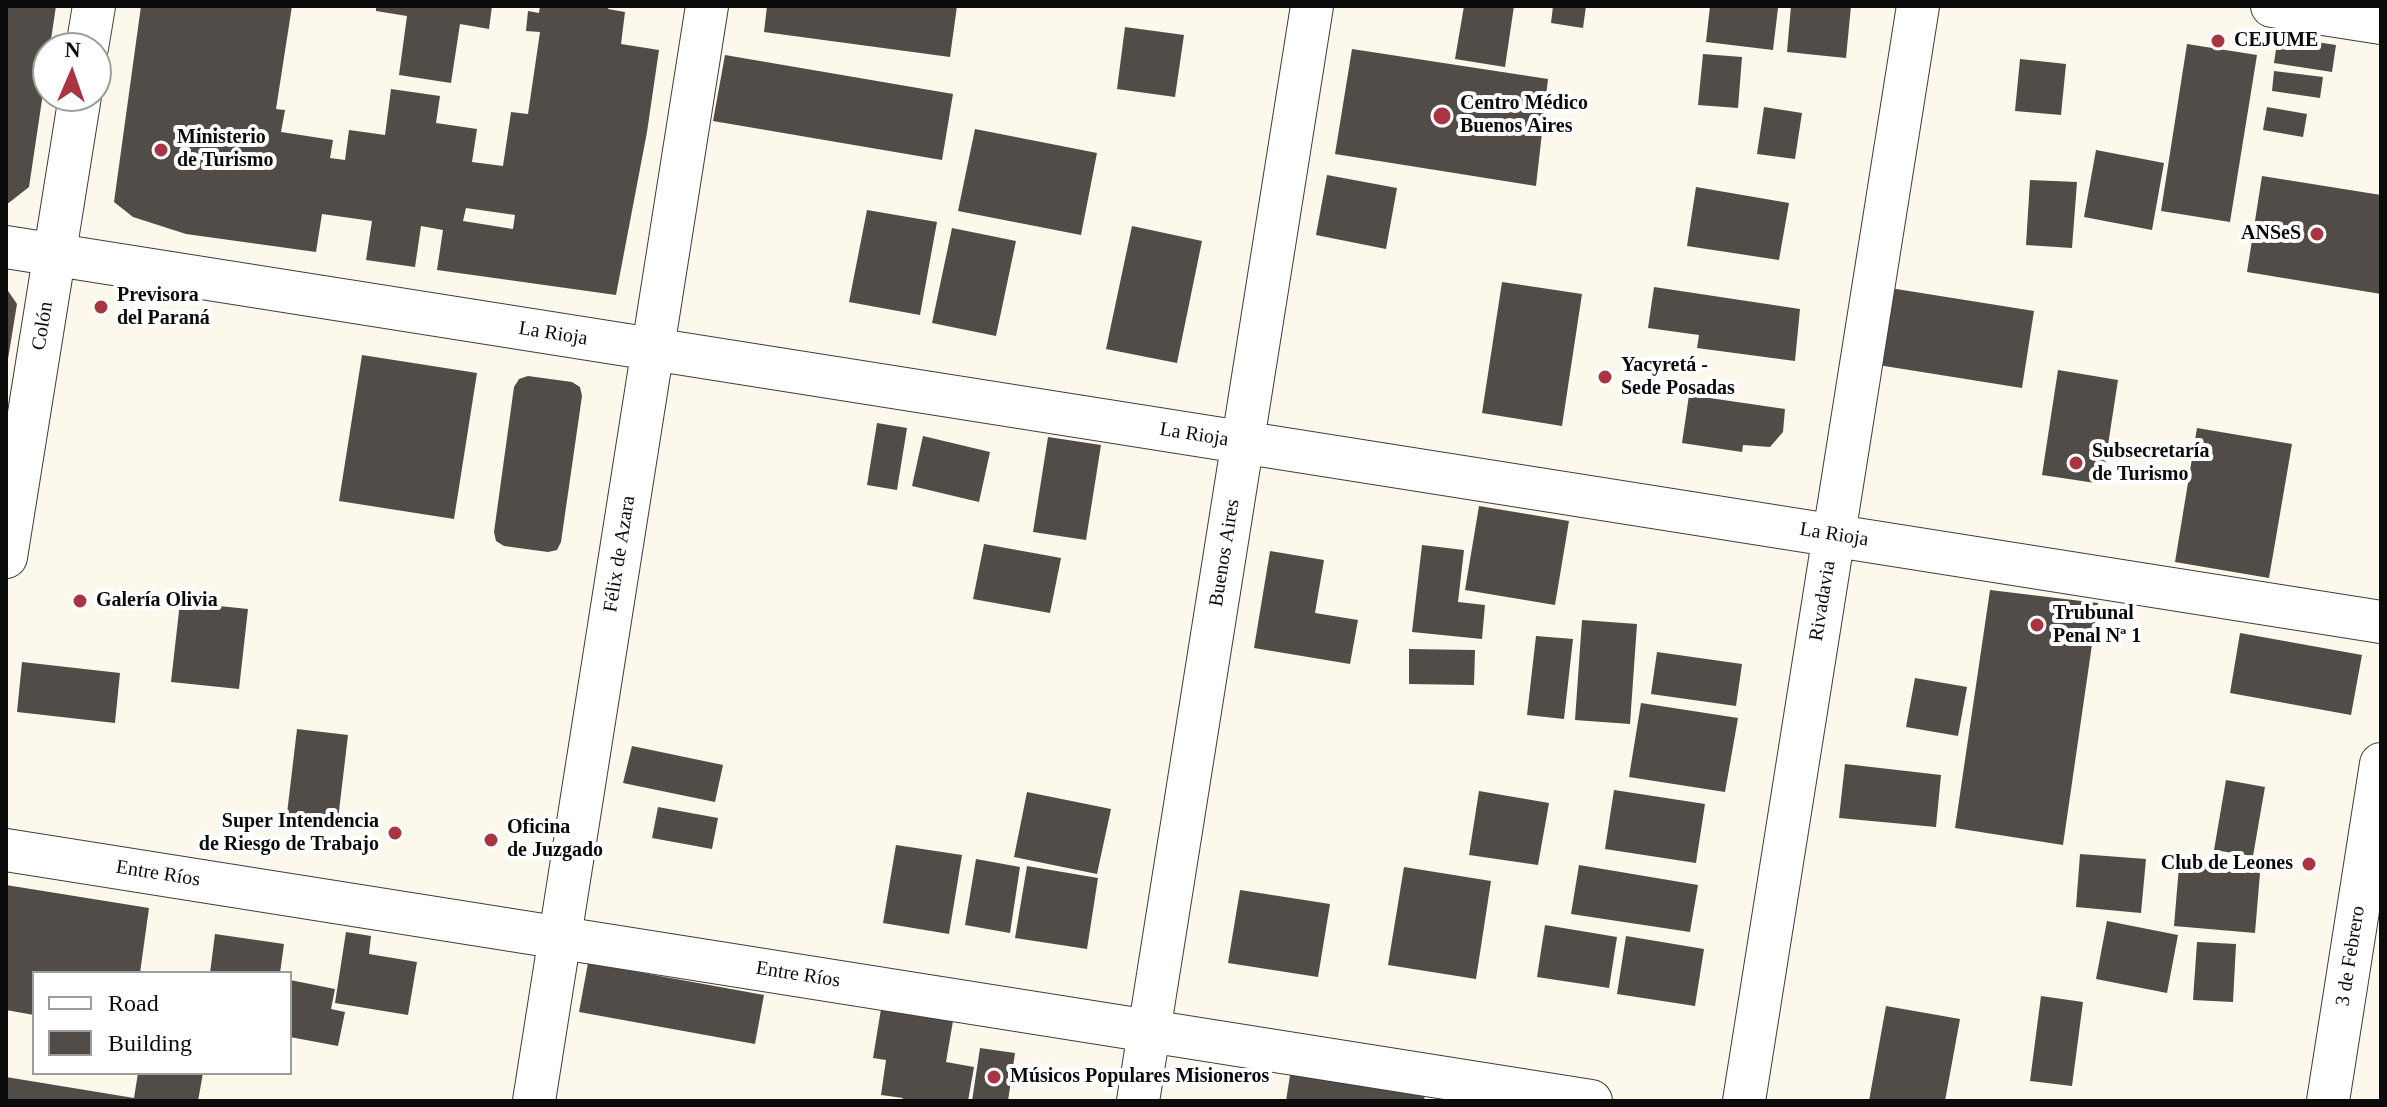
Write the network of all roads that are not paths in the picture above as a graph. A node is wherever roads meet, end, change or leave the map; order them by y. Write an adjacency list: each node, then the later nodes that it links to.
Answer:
1 (94, 6): 7 (street)
2 (707, 6): 11 (street, Félix de Azara)
3 (1312, 6): 12 (street, Buenos Aires)
4 (1918, 6): 13 (street, Rivadavia)
5 (2272, 6): 6 (street)
6 (2381, 23)
7 (90, 32)
8 (77, 112): 10 (street, Colón)
9 (6, 247): 10 (street, La Rioja)
10 (54, 255): 11 (street, La Rioja); 14 (street, Colón)
11 (653, 349): 12 (street, La Rioja); 18 (street, Félix de Azara)
12 (1243, 442): 13 (street, La Rioja); 19 (street, Buenos Aires)
13 (1834, 535): 15 (street, La Rioja); 23 (street, Rivadavia)
14 (6, 557)
15 (2381, 622)
16 (2381, 764): 24 (street, 3 de Febrero)
17 (6, 850): 18 (street, Entre Ríos)
18 (560, 938): 19 (street, Entre Ríos); 20 (street, Félix de Azara)
19 (1149, 1031): 21 (street, Buenos Aires); 22 (street, Entre Ríos)
20 (534, 1101)
21 (1138, 1101)
22 (1591, 1101)
23 (1744, 1101)
24 (2328, 1101)

